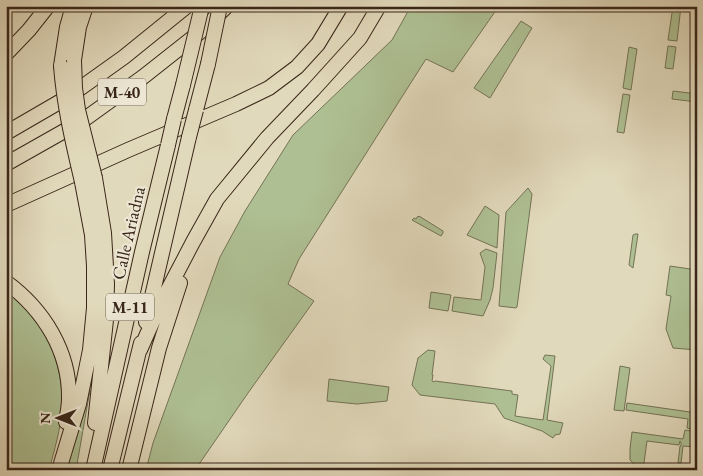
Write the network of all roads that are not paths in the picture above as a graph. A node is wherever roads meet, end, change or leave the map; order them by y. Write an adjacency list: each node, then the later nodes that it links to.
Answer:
1 (48, 6): 10 (highway)
2 (73, 6): 13 (highway, bridge)
3 (86, 6): 13 (highway, bridge)
4 (187, 6): 11 (highway, M-40)
5 (202, 6): 20 (highway, Calle Ariadna / M-11, bridge)
6 (220, 6): 17 (highway, M-11, bridge)
7 (227, 6): 12 (highway, M-40)
8 (341, 6): 14 (highway)
9 (379, 6): 15 (highway)
10 (6, 54)
11 (6, 133)
12 (6, 164)
13 (88, 180): 18 (highway); 19 (highway)
14 (6, 205)
15 (193, 242): 17 (highway); 22 (highway)
16 (6, 282): 18 (highway)
17 (140, 350): 21 (highway, M-11)
18 (60, 467)
19 (86, 470)
20 (93, 470)
21 (110, 470)
22 (129, 470)

